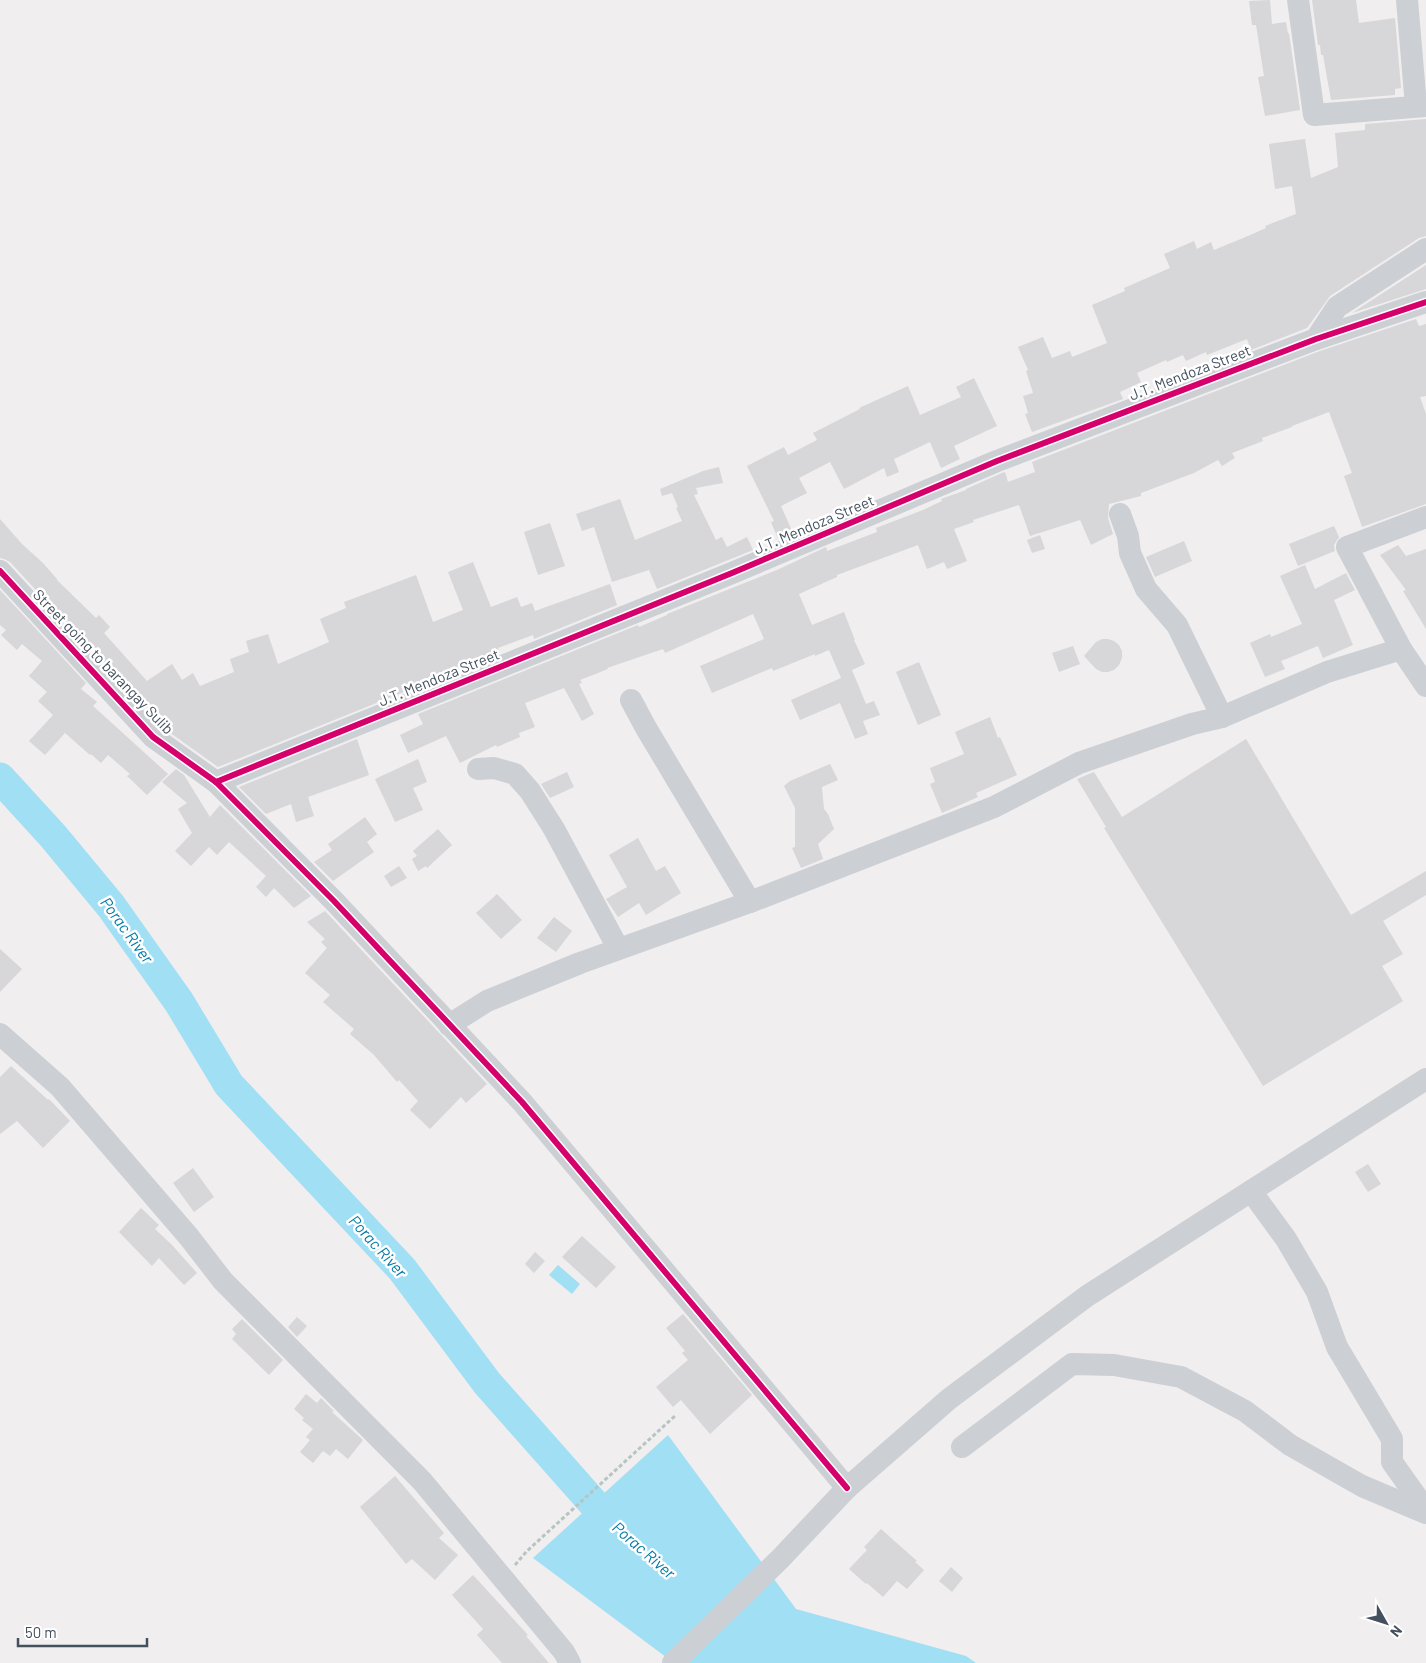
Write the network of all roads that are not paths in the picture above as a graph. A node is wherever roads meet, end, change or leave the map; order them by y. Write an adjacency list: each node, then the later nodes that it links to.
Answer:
1 (1298, 0): 3 (street)
2 (1407, 0): 3 (street)
3 (1421, 106)
4 (1426, 249): 6 (street)
5 (1426, 302): 6 (street, J.T. Mendoza Street)
6 (1316, 339): 15 (street, J.T. Mendoza Street)
7 (1120, 514): 13 (street)
8 (1426, 517): 10 (street)
9 (0, 571): 15 (street, Street going to barangay Sulib)
10 (1401, 649): 11 (street); 13 (street)
11 (1426, 686)
12 (631, 700): 16 (street)
13 (1222, 717): 16 (street)
14 (478, 769): 17 (street)
15 (216, 782): 18 (street, Street going to barangay Sulib)
16 (750, 902): 17 (street)
17 (618, 948): 18 (street)
18 (449, 1025): 23 (street, Street going to barangay Sulib)
19 (0, 1034): 25 (street)
20 (1426, 1079): 21 (street)
21 (1251, 1191): 23 (street); 24 (street)
22 (962, 1447): 24 (street)
23 (847, 1488): 26 (street)
24 (1426, 1512)
25 (570, 1663)
26 (673, 1663)

